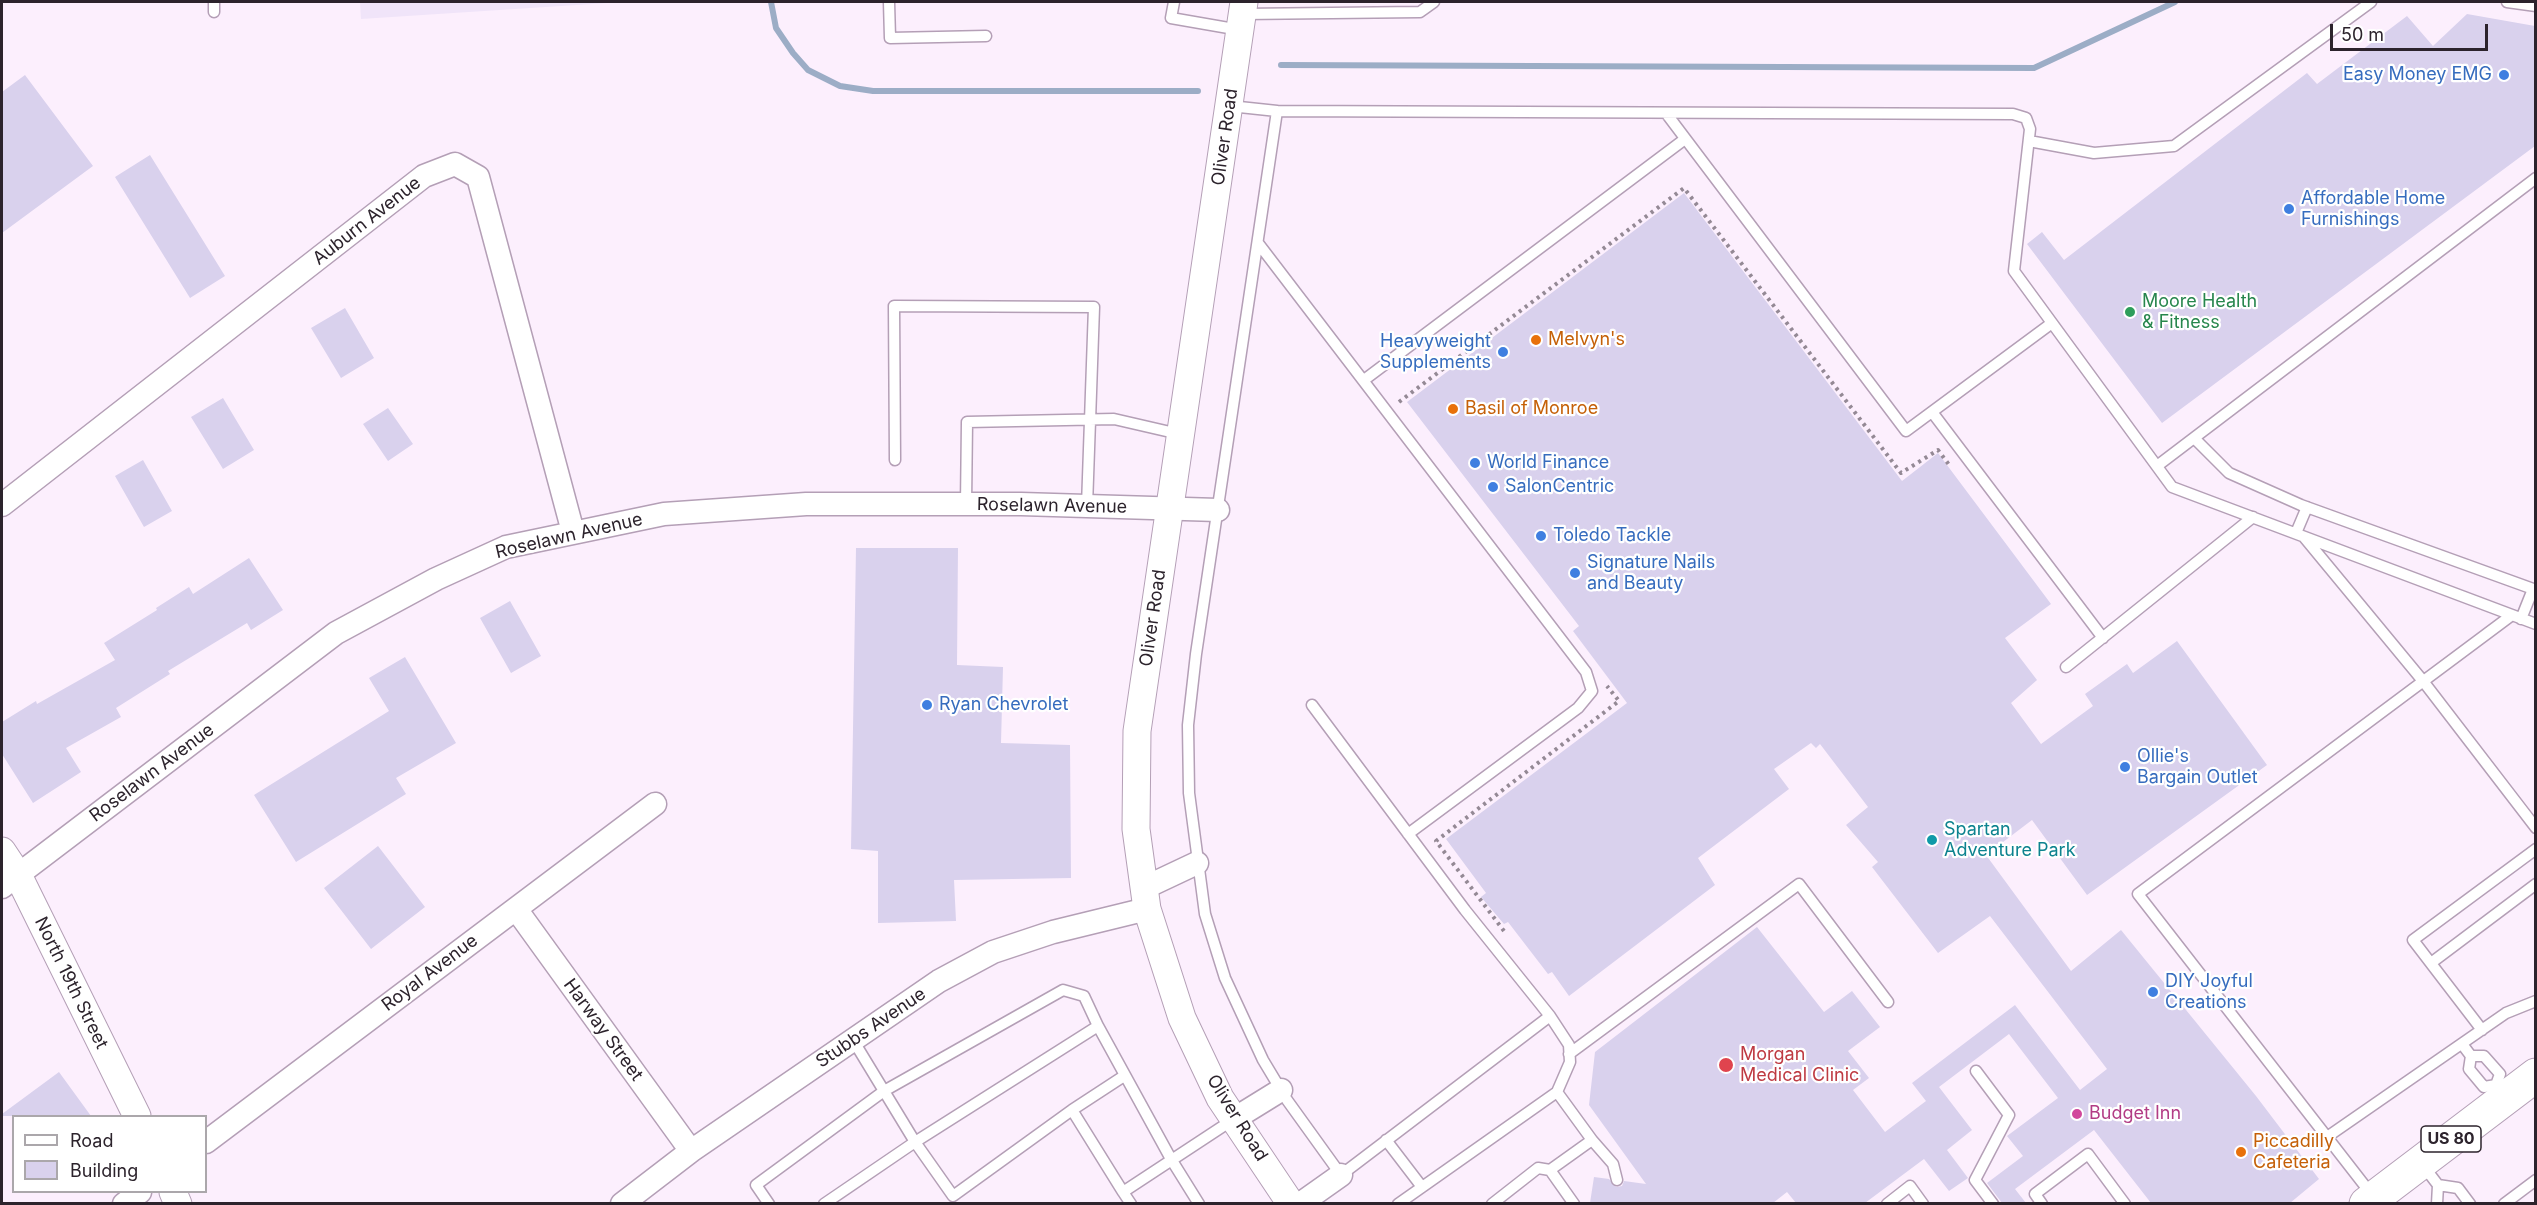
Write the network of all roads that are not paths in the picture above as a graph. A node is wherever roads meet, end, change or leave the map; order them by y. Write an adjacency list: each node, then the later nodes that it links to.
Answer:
1 (889, 2): 9 (lane)
2 (1174, 2): 8 (lane)
3 (1434, 2): 7 (lane)
4 (2372, 2): 14 (lane)
5 (2507, 2): 6 (lane)
6 (2535, 6)
7 (1318, 7): 8 (lane)
8 (1242, 15): 10 (street, Oliver Road)
9 (986, 36)
10 (1229, 106): 11 (lane); 21 (street, Oliver Road)
11 (1277, 111): 12 (lane); 16 (lane)
12 (1666, 113): 13 (lane); 14 (lane)
13 (1685, 139): 18 (lane); 19 (lane)
14 (2029, 141): 17 (lane)
15 (2535, 178): 22 (lane)
16 (1257, 243): 18 (lane); 30 (lane)
17 (2052, 323): 19 (lane); 24 (lane)
18 (1364, 380): 43 (lane)
19 (1932, 412): 37 (lane)
20 (1089, 419): 21 (lane); 23 (lane); 25 (lane); 27 (lane)
21 (1180, 434): 29 (street, Oliver Road)
22 (2194, 438): 24 (lane); 28 (lane)
23 (895, 460)
24 (2157, 466): 31 (lane)
25 (966, 504): 27 (street, Roselawn Avenue); 32 (street, Roselawn Avenue)
26 (2, 505): 32 (street, Auburn Avenue)
27 (1087, 506): 29 (street, Roselawn Avenue)
28 (2307, 507): 33 (lane); 34 (lane)
29 (1169, 508): 30 (street, Roselawn Avenue); 49 (street, Oliver Road)
30 (1218, 510): 46 (lane)
31 (2253, 517): 33 (lane); 37 (lane)
32 (573, 532): 47 (street, Roselawn Avenue)
33 (2300, 535): 35 (lane); 39 (lane)
34 (2534, 589): 35 (lane)
35 (2516, 617): 36 (lane); 39 (lane)
36 (2535, 624)
37 (2103, 638): 38 (lane)
38 (2066, 667)
39 (2424, 681): 42 (lane); 71 (lane)
40 (1312, 705): 43 (lane)
41 (655, 804): 50 (street, Royal Avenue)
42 (2535, 828)
43 (1408, 834): 54 (lane)
44 (2535, 849): 51 (lane)
45 (2, 850): 47 (street, North 19th Street)
46 (1197, 863): 49 (street, Stubbs Avenue); 64 (lane)
47 (10, 881): 69 (street, North 19th Street)
48 (2535, 884): 51 (lane)
49 (1146, 898): 57 (street, Stubbs Avenue); 70 (street, Oliver Road)
50 (516, 909): 74 (street, Royal Avenue); 76 (street, Harway Street)
51 (2432, 963): 56 (lane)
52 (2535, 1001): 56 (lane)
53 (1888, 1002): 59 (lane)
54 (1550, 1016): 59 (lane); 72 (lane)
55 (1098, 1026): 63 (lane); 65 (lane); 75 (lane)
56 (2481, 1030): 58 (lane)
57 (853, 1040): 65 (lane); 76 (street, Stubbs Avenue)
58 (2462, 1044): 60 (lane); 71 (lane)
59 (1569, 1054): 67 (lane)
60 (2471, 1056): 66 (lane); 66 (lane)
61 (1976, 1071): 100 (lane)
62 (2535, 1075): 66 (main road, US 80)
63 (1124, 1076): 68 (lane); 77 (lane)
64 (1281, 1089): 70 (street); 80 (lane)
65 (884, 1090): 75 (lane); 89 (lane)
66 (2501, 1091): 79 (main road, US 80)
67 (1557, 1092): 73 (lane); 83 (lane)
68 (1072, 1110): 75 (lane); 84 (lane)
69 (136, 1115)
70 (1234, 1119): 77 (lane); 93 (street, Oliver Road)
71 (2327, 1137): 86 (lane)
72 (1386, 1140): 80 (lane); 83 (lane)
73 (1592, 1140): 78 (lane); 81 (lane)
74 (207, 1141)
75 (915, 1142): 90 (lane)
76 (691, 1151): 88 (street, Stubbs Avenue)
77 (1171, 1159): 84 (lane); 92 (lane)
78 (1550, 1170): 96 (lane); 97 (lane)
79 (2429, 1173): 86 (main road, US 80); 103 (lane); 104 (lane)
80 (1341, 1175): 94 (street)
81 (1617, 1180)
82 (2535, 1180): 105 (lane)
83 (1422, 1187): 95 (lane)
84 (1123, 1192): 91 (lane)
85 (137, 1193): 87 (street)
86 (2370, 1200)
87 (124, 1203)
88 (622, 1203)
89 (769, 1203)
90 (824, 1203)
91 (1131, 1203)
92 (1198, 1203)
93 (1292, 1203)
94 (1300, 1203)
95 (1398, 1203)
96 (1491, 1203)
97 (1575, 1203)
98 (1887, 1203): 99 (lane)
99 (1923, 1203)
100 (1993, 1203)
101 (2042, 1203): 102 (lane)
102 (2125, 1203)
103 (2437, 1203)
104 (2469, 1203)
105 (2504, 1203)

